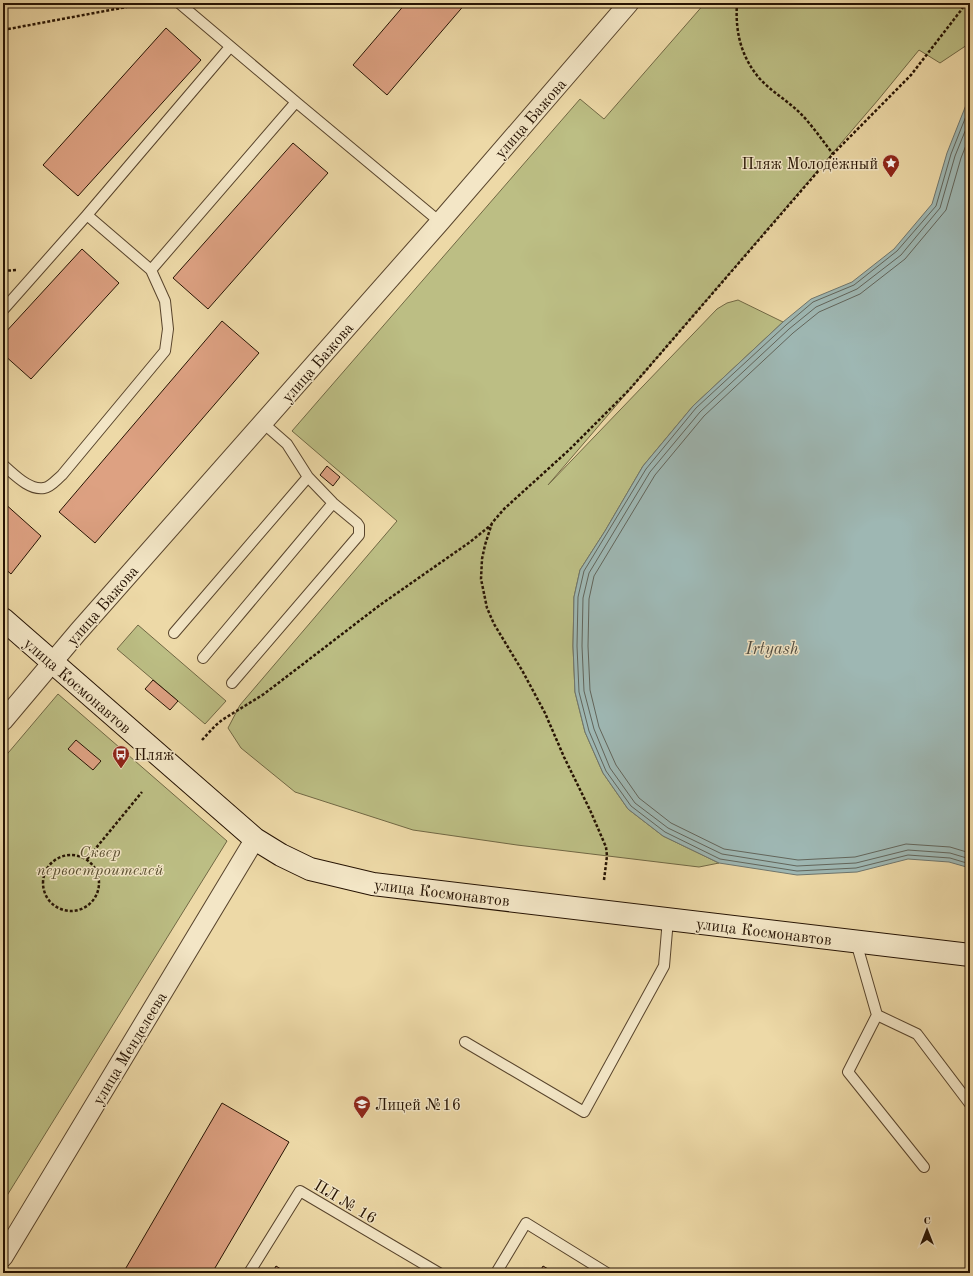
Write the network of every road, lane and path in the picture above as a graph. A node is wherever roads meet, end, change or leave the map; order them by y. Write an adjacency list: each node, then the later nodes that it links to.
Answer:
1 (148, 3): 6 (path)
2 (179, 3): 7 (lane)
3 (629, 3): 13 (street, улица Бажова)
4 (737, 3): 11 (path)
5 (964, 3): 11 (path)
6 (3, 30)
7 (230, 47): 10 (lane); 12 (lane)
8 (3, 88): 9 (path)
9 (3, 97)
10 (296, 102): 13 (lane); 14 (lane)
11 (833, 154): 20 (path)
12 (87, 215): 14 (lane); 15 (lane)
13 (440, 222): 16 (street, улица Бажова)
14 (151, 270): 17 (lane)
15 (3, 310)
16 (263, 423): 18 (lane); 24 (street, улица Бажова)
17 (3, 465)
18 (308, 477): 19 (lane); 22 (lane)
19 (333, 504): 23 (lane); 25 (lane)
20 (492, 524): 27 (path); 31 (path)
21 (3, 619): 24 (street, улица Космонавтов)
22 (174, 633)
23 (203, 658)
24 (53, 662): 26 (street, улица Бажова); 29 (street, улица Космонавтов)
25 (232, 682)
26 (3, 721)
27 (202, 740)
28 (142, 792): 30 (path)
29 (255, 839): 32 (street, улица Космонавтов); 39 (street, улица Менделеева)
30 (87, 859): 30 (path)
31 (604, 880)
32 (668, 919): 33 (street, улица Космонавтов); 36 (lane)
33 (856, 942): 34 (street, улица Космонавтов); 35 (lane)
34 (970, 956)
35 (877, 1015): 37 (lane); 38 (lane)
36 (465, 1042)
37 (970, 1104)
38 (924, 1167)
39 (3, 1257)
40 (249, 1273): 41 (lane, ПЛ № 16)
41 (439, 1273)
42 (496, 1273): 43 (lane)
43 (607, 1273)

